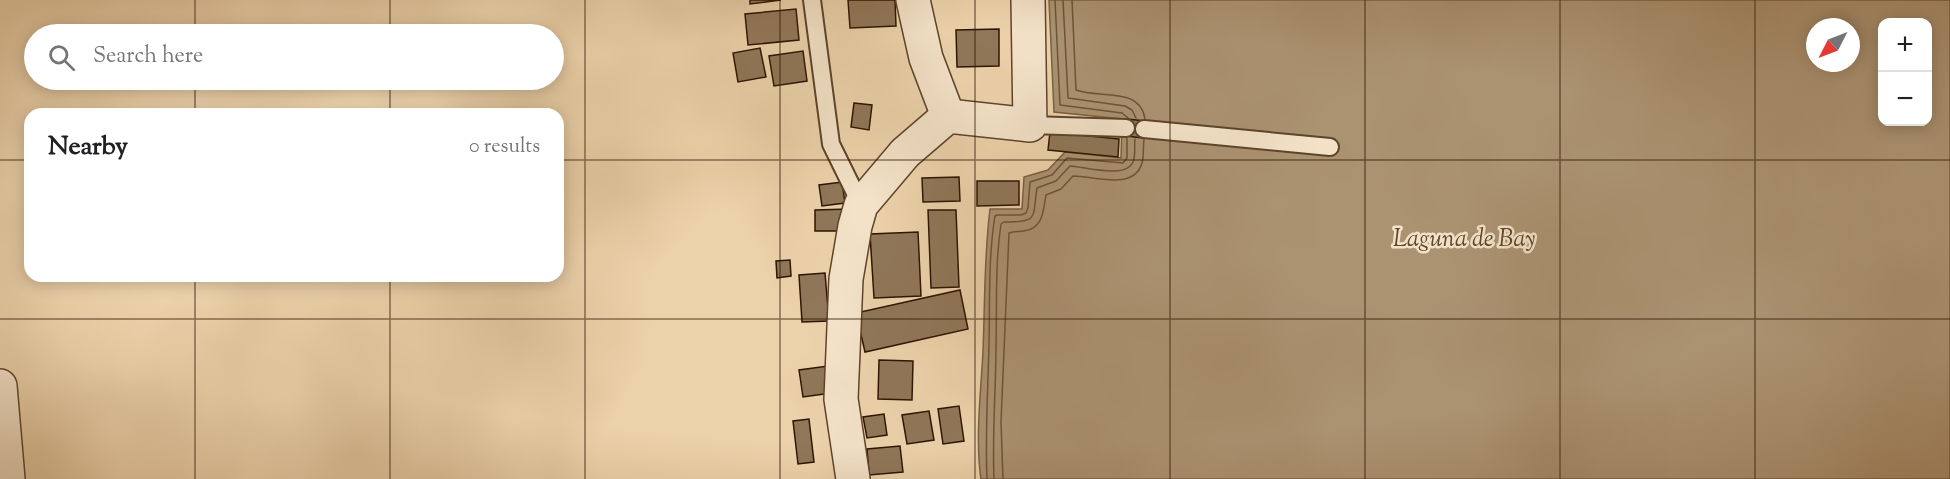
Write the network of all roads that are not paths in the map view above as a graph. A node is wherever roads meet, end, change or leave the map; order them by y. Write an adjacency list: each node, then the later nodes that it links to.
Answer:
1 (812, 0): 9 (lane)
2 (913, 0): 4 (street)
3 (1028, 0): 5 (street)
4 (948, 116): 5 (street); 9 (street)
5 (1030, 125): 6 (lane)
6 (1126, 128)
7 (1144, 129): 8 (lane)
8 (1329, 147)
9 (861, 205): 12 (street)
10 (0, 386): 11 (street)
11 (8, 479)
12 (853, 479)

